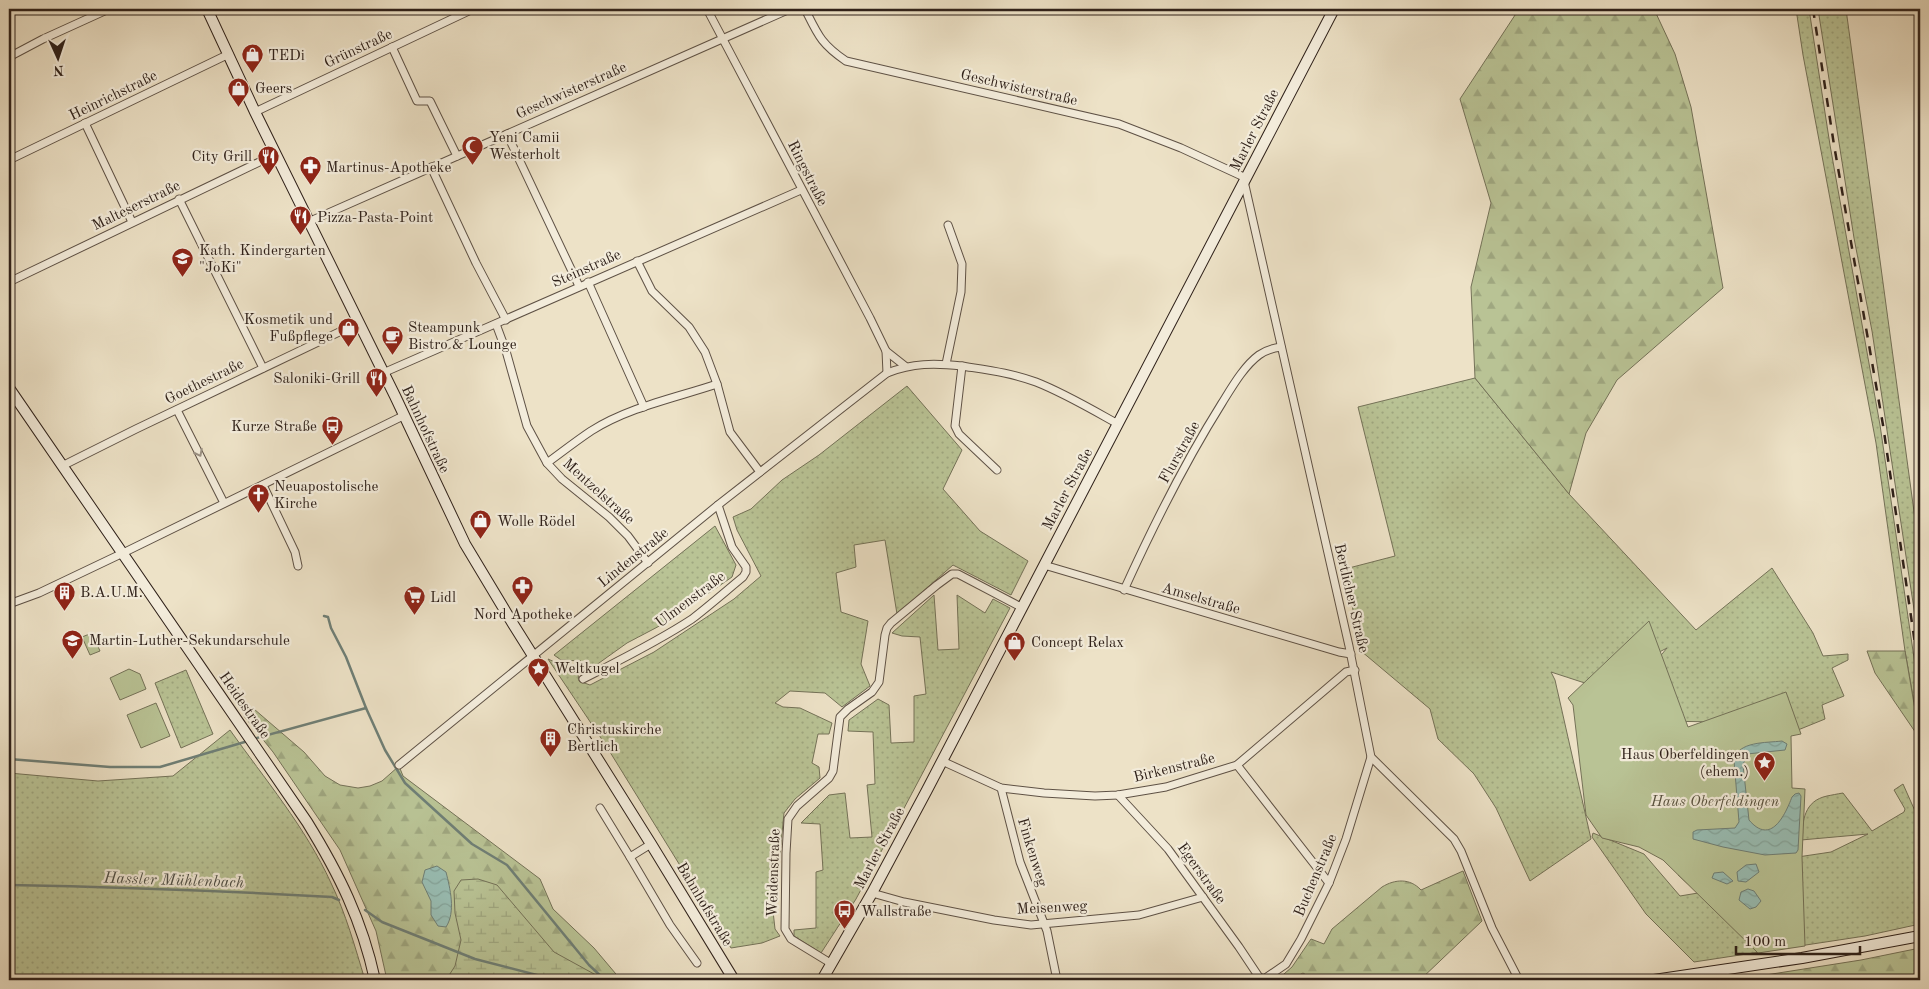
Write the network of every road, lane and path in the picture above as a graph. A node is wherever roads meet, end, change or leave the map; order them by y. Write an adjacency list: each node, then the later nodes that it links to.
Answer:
1 (109, 9): 11 (street)
2 (207, 9): 10 (main road, Bahnhofstraße)
3 (473, 9): 9 (street, Grünstraße)
4 (707, 9): 8 (street, Ringstraße)
5 (790, 9): 8 (street, Geschwisterstraße)
6 (805, 9): 19 (street, Geschwisterstraße)
7 (1334, 9): 19 (main road, Marler Straße)
8 (722, 38): 14 (street, Geschwisterstraße); 20 (street, Ringstraße)
9 (392, 47): 12 (street, Grünstraße); 16 (street)
10 (229, 54): 12 (main road, Bahnhofstraße); 13 (street, Heinrichstraße)
11 (9, 57)
12 (255, 112): 15 (main road, Bahnhofstraße)
13 (85, 123): 17 (street, Heinrichstraße); 22 (street)
14 (507, 134): 16 (street, Geschwisterstraße); 28 (street)
15 (276, 154): 21 (street, Malteserstraße); 23 (main road, Bahnhofstraße)
16 (457, 156): 18 (street, Geschwisterstraße)
17 (9, 160)
18 (432, 167): 23 (street, Geschwisterstraße); 29 (street)
19 (1245, 179): 32 (street, Bertlicher Straße); 45 (main road, Marler Straße)
20 (801, 190): 25 (street, Steinstraße); 33 (street, Ringstraße)
21 (179, 199): 22 (street, Malteserstraße); 37 (street)
22 (132, 222): 26 (street, Malteserstraße)
23 (308, 222): 30 (main road, Bahnhofstraße)
24 (948, 225): 34 (street)
25 (637, 261): 27 (street, Steinstraße); 40 (street)
26 (9, 282)
27 (588, 282): 28 (street, Steinstraße); 42 (street)
28 (579, 286): 29 (street, Steinstraße)
29 (506, 320): 31 (street, Steinstraße)
30 (358, 323): 37 (street, Goethestraße); 38 (main road, Bahnhofstraße)
31 (496, 324): 38 (street, Steinstraße); 46 (street, Mentzelstraße)
32 (1281, 347): 57 (street, Flurstraße); 60 (street, Bertlicher Straße)
33 (886, 351): 35 (street, Ringstraße); 39 (street, Ringstraße)
34 (946, 364): 35 (street, Lindenstraße); 36 (street, Lindenstraße)
35 (905, 366): 39 (street, Lindenstraße)
36 (962, 366): 45 (street, Lindenstraße); 48 (street)
37 (263, 368): 43 (street, Goethestraße)
38 (383, 373): 44 (main road, Bahnhofstraße)
39 (886, 373): 49 (street, Lindenstraße)
40 (717, 384): 42 (street); 49 (street)
41 (9, 388): 47 (main road, Heidestraße)
42 (644, 407): 46 (street)
43 (177, 410): 47 (street, Goethestraße); 51 (street, one-way to 51)
44 (403, 416): 50 (street); 61 (main road, Bahnhofstraße)
45 (1118, 424): 55 (main road, Marler Straße)
46 (548, 463): 54 (street, Mentzelstraße)
47 (62, 466): 53 (main road, Heidestraße)
48 (997, 470)
49 (760, 472): 52 (street, Lindenstraße)
50 (263, 485): 51 (street); 56 (street)
51 (224, 503): 53 (street)
52 (718, 505): 54 (street, Lindenstraße); 63 (street, Ulmenstraße)
53 (123, 553): 58 (street); 81 (main road, Heidestraße)
54 (648, 563): 61 (street, Lindenstraße)
55 (1044, 565): 57 (street, Amselstraße); 59 (main road, Marler Straße)
56 (298, 566)
57 (1124, 590): 60 (street, Amselstraße)
58 (9, 604)
59 (1021, 608): 65 (main road, Marler Straße); 79 (street, Weidenstraße)
60 (1351, 654): 62 (street, Bertlicher Straße)
61 (532, 655): 67 (street, Lindenstraße); 71 (main road, Bahnhofstraße)
62 (1354, 670): 64 (street, Bertlicher Straße); 66 (street, Birkenstraße)
63 (583, 679)
64 (1371, 757): 73 (street, Buchenstraße); 85 (street)
65 (942, 761): 68 (street, Birkenstraße); 74 (main road, Marler Straße)
66 (1236, 764): 69 (street, Birkenstraße); 73 (street)
67 (399, 765)
68 (1001, 788): 69 (street, Birkenstraße); 76 (street, Finkenweg)
69 (1118, 795): 75 (street, Egerstraße)
70 (600, 808): 72 (street)
71 (651, 844): 72 (street); 82 (main road, Bahnhofstraße)
72 (630, 857): 78 (street)
73 (1329, 883): 80 (street, Buchenstraße)
74 (872, 893): 76 (street, Meisenweg); 79 (main road, Marler Straße)
75 (1203, 897): 76 (street, Meisenweg); 80 (street, Egerstraße)
76 (1043, 924): 84 (street, Finkenweg)
77 (1920, 936): 86 (main road)
78 (697, 963)
79 (832, 964): 83 (main road, Marler Straße)
80 (1256, 973)
81 (375, 980)
82 (734, 980)
83 (822, 980)
84 (1057, 980)
85 (1519, 980)
86 (1654, 980)

